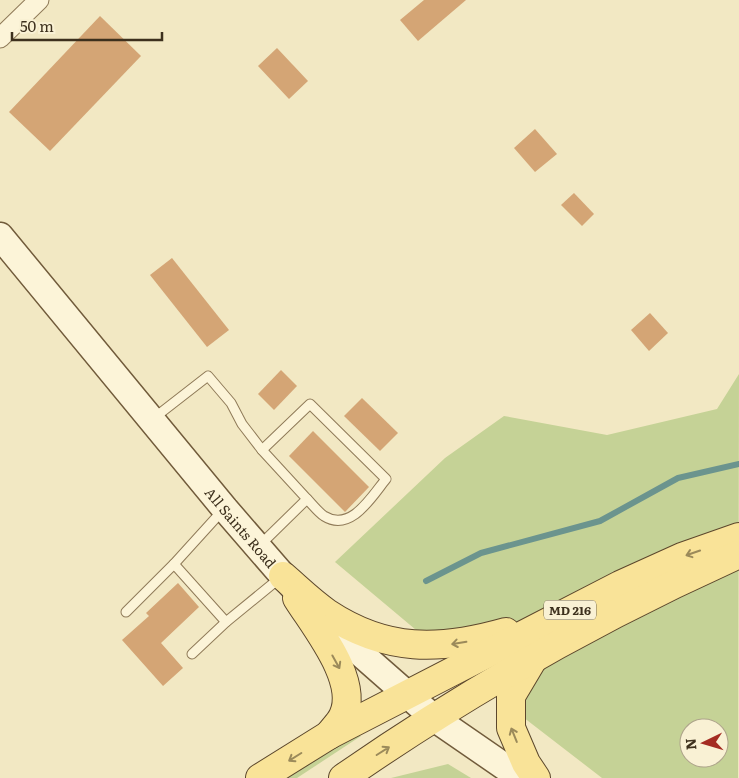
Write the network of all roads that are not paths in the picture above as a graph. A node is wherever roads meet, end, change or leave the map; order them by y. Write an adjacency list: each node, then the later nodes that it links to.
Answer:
1 (39, 0): 2 (street)
2 (0, 38)
3 (0, 236): 4 (street, All Saints Road)
4 (152, 420): 5 (lane); 7 (street, All Saints Road)
5 (262, 450): 6 (lane); 6 (lane)
6 (307, 499): 9 (lane)
7 (225, 509): 9 (street, All Saints Road); 11 (lane)
8 (739, 537): 13 (main road, MD 216, one-way to 13)
9 (258, 547): 12 (street, All Saints Road)
10 (739, 554): 17 (main road, MD 216)
11 (174, 564): 14 (lane); 15 (lane)
12 (283, 576): 13 (main road, one-way to 12); 15 (lane); 18 (street, All Saints Road); 20 (main road, one-way to 20)
13 (620, 585): 18 (main road, MD 216)
14 (126, 612)
15 (226, 622): 16 (lane)
16 (192, 654)
17 (534, 658): 19 (main road, MD 216); 24 (main road, one-way to 17)
18 (407, 694): 19 (street, All Saints Road); 20 (main road, MD 216)
19 (434, 718): 22 (main road, MD 216, one-way to 19); 23 (street, All Saints Road)
20 (329, 735): 21 (main road, MD 216, one-way to 21)
21 (260, 778)
22 (343, 778)
23 (521, 778)
24 (536, 778)

